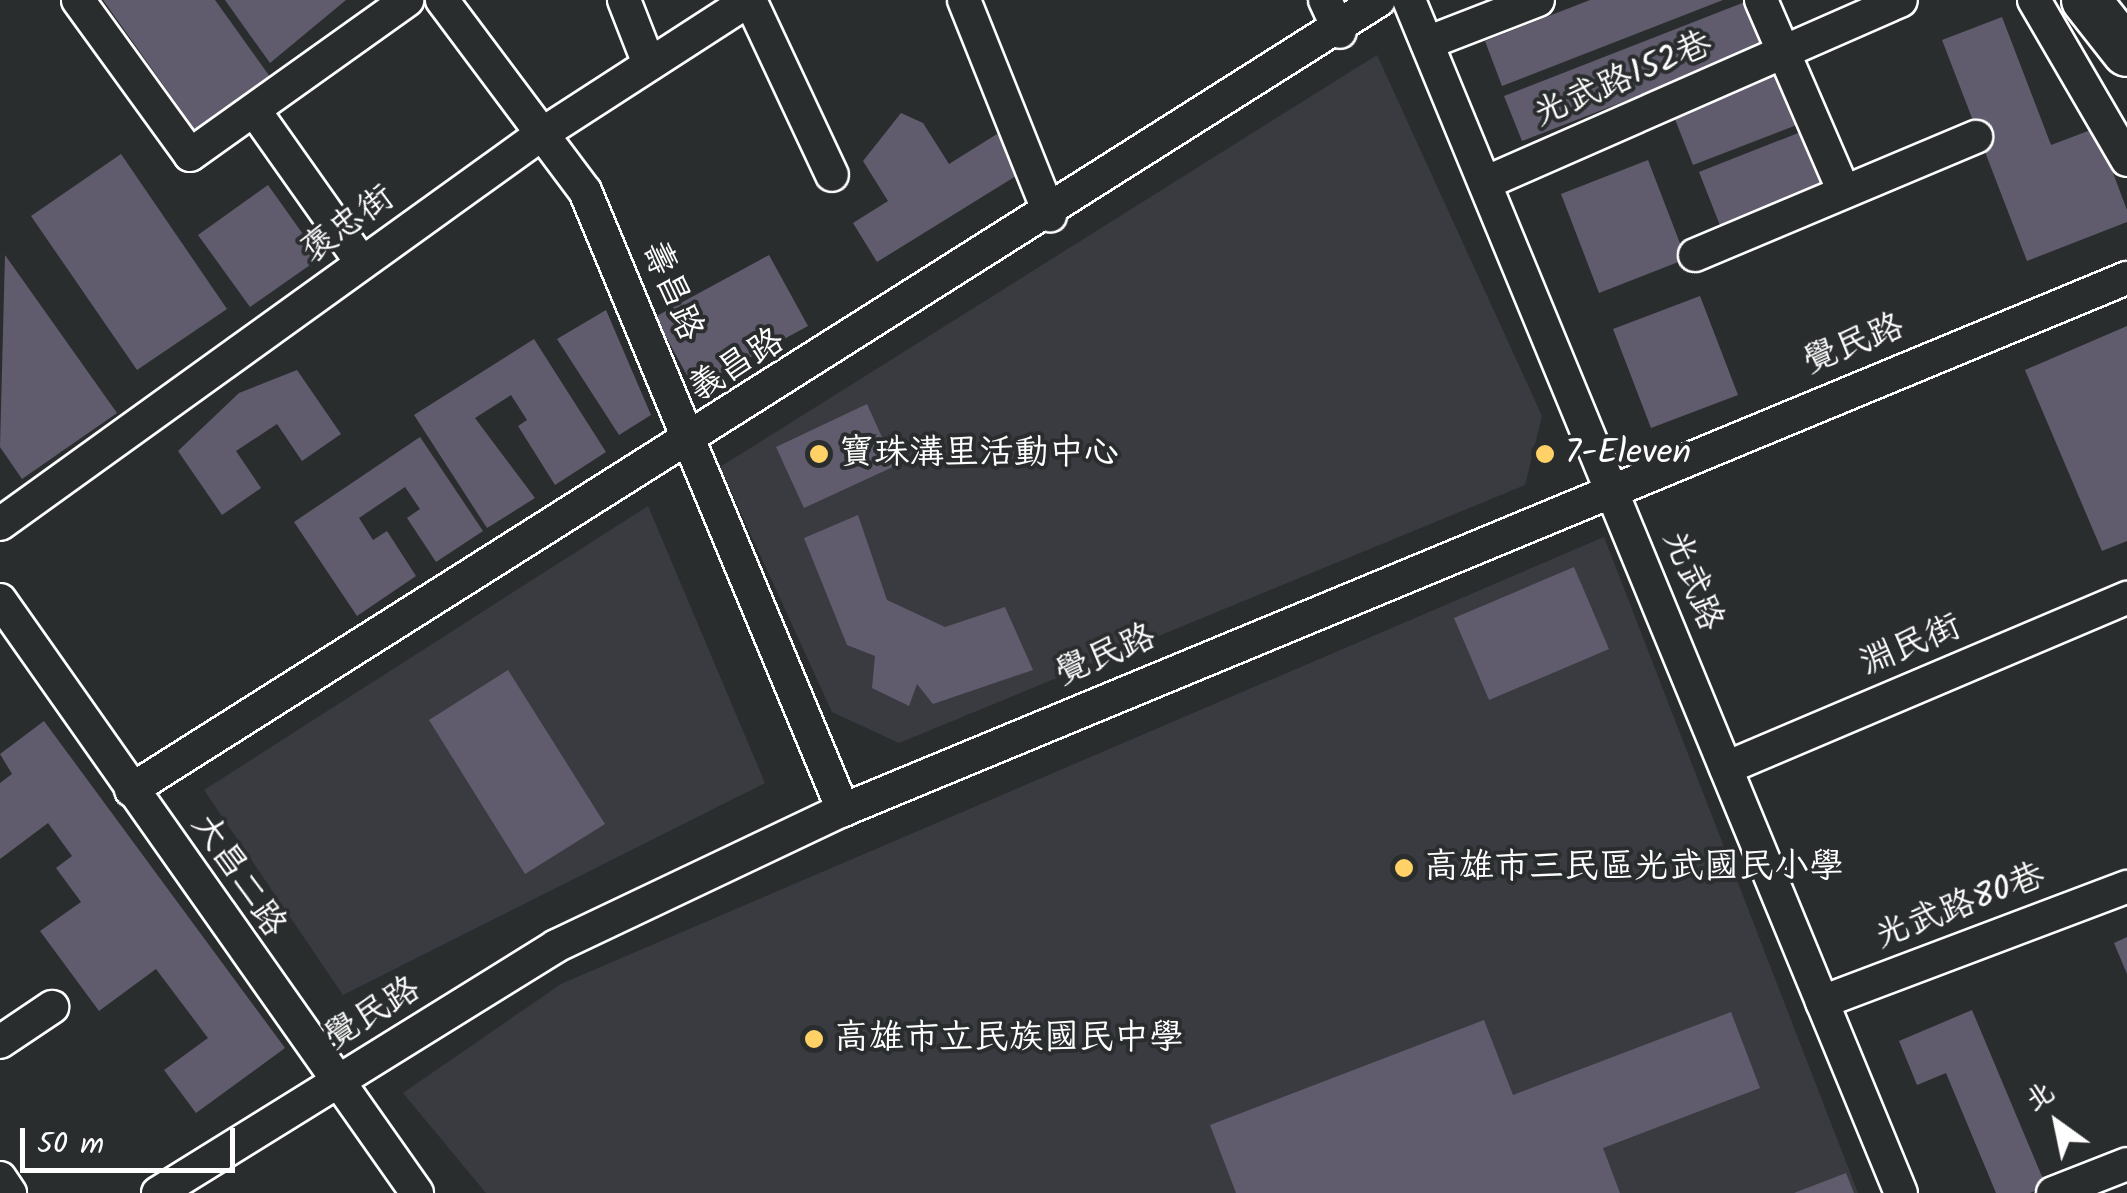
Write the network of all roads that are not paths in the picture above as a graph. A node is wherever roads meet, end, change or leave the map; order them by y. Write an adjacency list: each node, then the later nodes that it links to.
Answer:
1 (78, 0): 20 (street)
2 (406, 0): 20 (street)
3 (442, 0): 21 (street, 壽昌路)
4 (624, 0): 19 (street)
5 (749, 0): 19 (street, 褒忠街); 24 (street)
6 (964, 0): 27 (street)
7 (1325, 0): 15 (street)
8 (1379, 0): 15 (street, 義昌路)
9 (1409, 0): 16 (street, 光武路)
10 (1538, 0): 16 (street)
11 (1762, 0): 18 (street)
12 (1901, 0): 18 (street, 光武路152巷)
13 (2034, 0): 23 (street)
14 (2086, 0): 17 (highway)
15 (1340, 32): 27 (street, 義昌路)
16 (1427, 43): 25 (street, 光武路)
17 (2127, 52)
18 (1786, 54): 25 (street, 光武路152巷); 26 (street)
19 (650, 64): 21 (street, 褒忠街)
20 (254, 110): 29 (street)
21 (540, 136): 29 (street, 褒忠街); 31 (street, 壽昌路)
22 (1976, 137): 26 (street)
23 (2127, 160)
24 (832, 175)
25 (1485, 183): 32 (street, 光武路)
26 (1844, 192): 28 (street)
27 (1050, 215): 31 (street, 義昌路)
28 (1695, 255)
29 (362, 264): 33 (street, 褒忠街)
30 (2124, 287): 32 (street, 覺民路)
31 (692, 441): 37 (street, 義昌路); 38 (street, 壽昌路)
32 (1610, 487): 36 (street, 光武路); 38 (street, 覺民路)
33 (0, 524)
34 (2127, 598): 36 (street, 淵民街)
35 (0, 600): 37 (street, 大昌二路)
36 (1726, 768): 40 (street, 光武路)
37 (131, 790): 43 (street, 大昌二路)
38 (843, 810): 43 (street, 覺民路)
39 (2127, 887): 40 (street, 光武路80巷)
40 (1822, 1002): 49 (street, 光武路)
41 (52, 1007): 42 (street)
42 (0, 1042)
43 (334, 1086): 47 (street, 覺民路); 48 (street, 大昌二路)
44 (2127, 1164): 50 (street)
45 (0, 1178): 46 (street)
46 (10, 1193)
47 (158, 1193)
48 (417, 1193)
49 (1900, 1193)
50 (2054, 1193)

